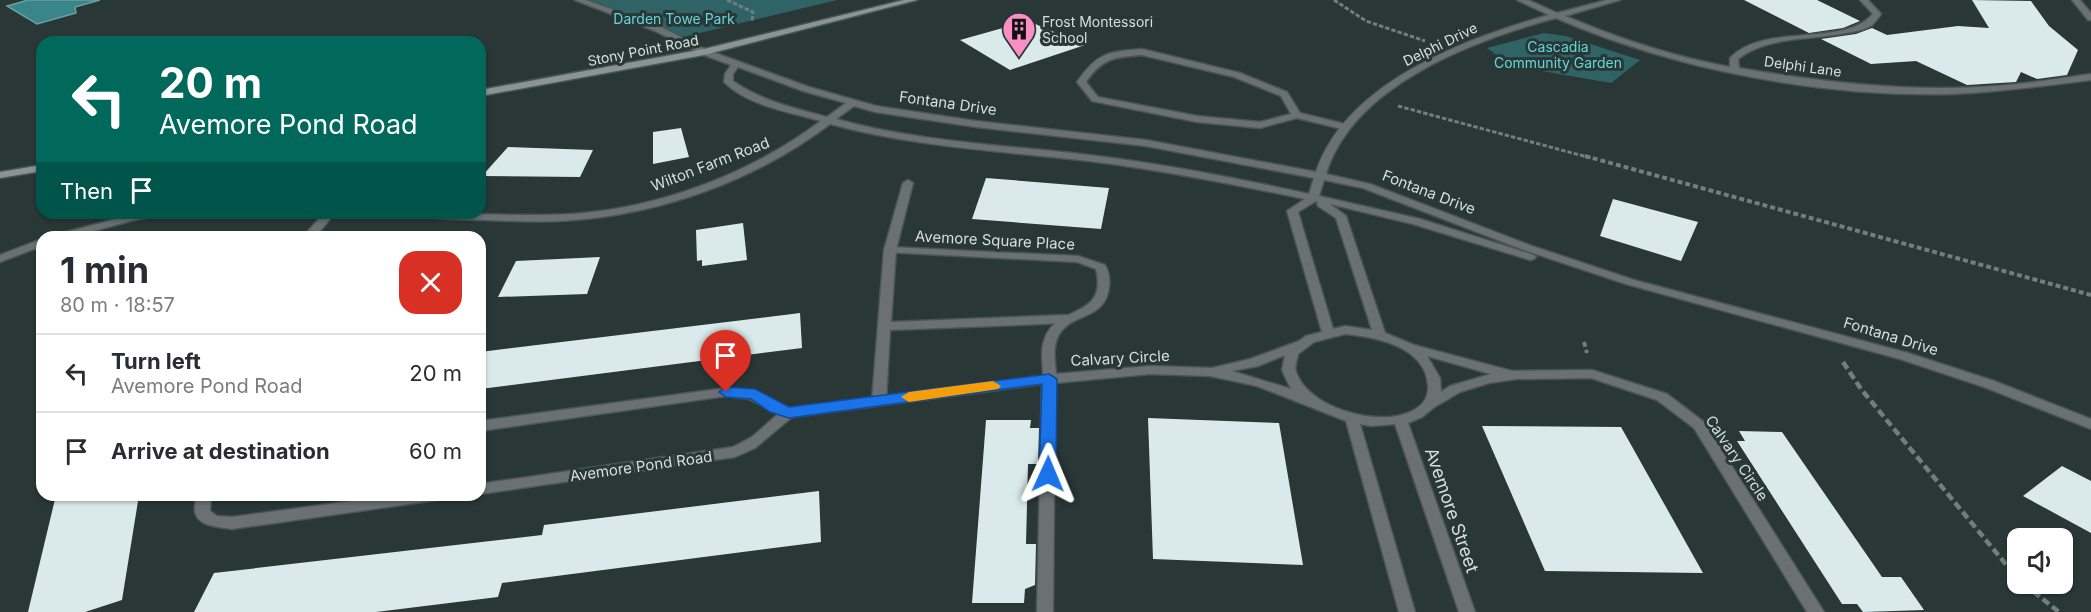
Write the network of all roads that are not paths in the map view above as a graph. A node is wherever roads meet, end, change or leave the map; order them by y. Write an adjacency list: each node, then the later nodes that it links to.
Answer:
1 (579, 0): 9 (street, Fontana Drive)
2 (914, 0): 9 (main road, Stony Point Road)
3 (1521, 0): 7 (street, Delphi Lane)
4 (1616, 0): 7 (street, Delphi Drive)
5 (1864, 0): 11 (street)
6 (2076, 0): 8 (street)
7 (1555, 15): 11 (street, Delphi Lane); 17 (street, Delphi Drive)
8 (2091, 18)
9 (704, 52): 10 (street, Fontana Drive); 13 (main road, Stony Point Road)
10 (737, 63): 14 (street, Fontana Drive); 16 (street)
11 (1735, 69): 12 (street, Delphi Lane)
12 (2091, 77)
13 (486, 92)
14 (851, 104): 16 (street, Wilton Farm Road); 20 (street, Fontana Drive)
15 (1297, 115): 15 (street); 17 (street)
16 (826, 121): 22 (street); 23 (street, Wilton Farm Road)
17 (1346, 127): 20 (street, Delphi Drive)
18 (36, 169): 19 (main road)
19 (0, 175)
20 (1320, 176): 22 (street); 31 (street, Fontana Drive)
21 (908, 183): 29 (street)
22 (1313, 199): 31 (street); 34 (street); 35 (street)
23 (486, 216)
24 (129, 219): 26 (street)
25 (325, 219): 27 (street)
26 (77, 231)
27 (314, 231)
28 (36, 244): 30 (street)
29 (890, 249): 32 (street, Avemore Square Place); 33 (street)
30 (0, 259)
31 (1630, 282): 47 (street, Fontana Drive)
32 (1067, 319): 33 (street); 40 (street)
33 (884, 326): 41 (street)
34 (1328, 332): 35 (street); 36 (street)
35 (1380, 335): 37 (street)
36 (1302, 343): 38 (street, Calvary Circle); 42 (street)
37 (1402, 344): 39 (street, Calvary Circle); 43 (street)
38 (1210, 372): 40 (street, Calvary Circle); 42 (street, Calvary Circle)
39 (1517, 375): 43 (street, Calvary Circle); 55 (street, Calvary Circle)
40 (1049, 379): 41 (street, Avemore Pond Road); 52 (street)
41 (879, 401): 44 (street, Avemore Pond Road)
42 (1311, 402): 45 (street)
43 (1430, 404): 46 (street)
44 (789, 413): 48 (street); 49 (street, Avemore Pond Road)
45 (1352, 420): 46 (street); 53 (street)
46 (1400, 420): 54 (street, Avemore Street)
47 (2091, 424)
48 (486, 425)
49 (486, 488)
50 (203, 501): 51 (street)
51 (393, 501)
52 (1045, 612)
53 (1407, 612)
54 (1467, 612)
55 (1816, 612)

